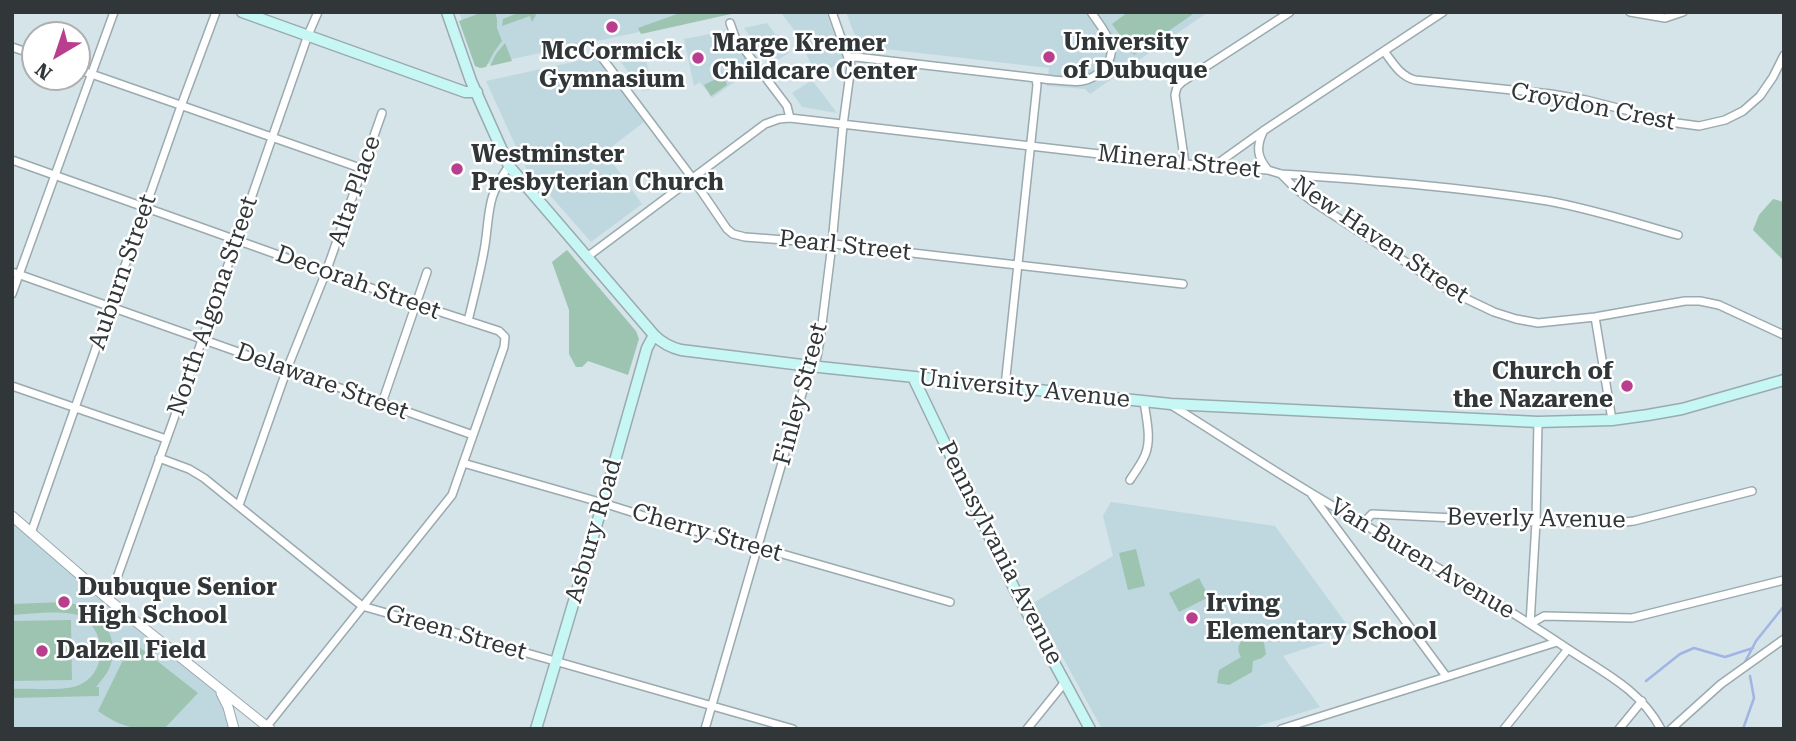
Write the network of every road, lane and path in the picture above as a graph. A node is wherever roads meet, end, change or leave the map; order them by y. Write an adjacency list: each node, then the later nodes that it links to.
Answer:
1 (114, 12): 18 (street)
2 (216, 12): 22 (street, Auburn Street)
3 (242, 12): 13 (main road)
4 (318, 12): 13 (street, North Algona Street)
5 (447, 12): 21 (main road, University Avenue)
6 (832, 12): 17 (street, Finley Street)
7 (1091, 12): 19 (street)
8 (1290, 12): 30 (street)
9 (1443, 12): 15 (street)
10 (1630, 12): 11 (street)
11 (1683, 12)
12 (730, 23): 24 (street)
13 (308, 35): 21 (main road); 27 (street, North Algona Street)
14 (597, 51): 37 (street, Pearl Street)
15 (1384, 51): 16 (street, Croydon Crest); 26 (street)
16 (1784, 55)
17 (848, 58): 19 (street); 25 (street, Finley Street)
18 (91, 74): 22 (street)
19 (1036, 79): 28 (street)
20 (85, 91): 36 (street)
21 (477, 92): 31 (main road, University Avenue)
22 (181, 106): 27 (street); 38 (street, Auburn Street)
23 (382, 113): 33 (street, Alta Place)
24 (790, 118): 25 (street, Mineral Street); 37 (street)
25 (843, 125): 28 (street, Mineral Street); 41 (street, Finley Street)
26 (1263, 131): 32 (street); 34 (street)
27 (272, 138): 33 (street); 40 (street, North Algona Street)
28 (1030, 147): 30 (street, Mineral Street); 43 (street)
29 (12, 160): 36 (street, Decorah Street)
30 (1185, 164): 32 (street, Mineral Street)
31 (509, 166): 42 (main road, University Avenue); 52 (street)
32 (1214, 166): 34 (street, Mineral Street)
33 (363, 169): 44 (street, Alta Place)
34 (1268, 170): 35 (street, Mineral Street)
35 (1281, 174): 39 (street, Mineral Street); 51 (street, New Haven Street)
36 (54, 175): 38 (street, Decorah Street); 46 (street)
37 (693, 179): 41 (street, Pearl Street); 42 (street)
38 (145, 208): 40 (street, Decorah Street); 50 (street, Auburn Street)
39 (1678, 235)
40 (236, 239): 44 (street, Decorah Street); 55 (street, North Algona Street)
41 (832, 244): 43 (street, Pearl Street); 56 (street, Finley Street)
42 (587, 257): 53 (main road, University Avenue)
43 (1019, 265): 47 (street, Pearl Street); 61 (street)
44 (326, 272): 49 (street, Decorah Street); 57 (street, Alta Place)
45 (427, 272): 49 (street)
46 (16, 273): 48 (street); 50 (street, Delaware Street)
47 (1183, 284)
48 (12, 294)
49 (416, 304): 52 (street, Decorah Street); 63 (street)
50 (112, 307): 55 (street, Delaware Street); 65 (street, Auburn Street)
51 (1595, 317): 54 (street, New Haven Street); 66 (street)
52 (468, 321): 68 (street, Decorah Street)
53 (654, 335): 56 (main road, University Avenue); 75 (main road, Asbury Road)
54 (1784, 335)
55 (202, 340): 57 (street, Delaware Street); 69 (street, North Algona Street)
56 (810, 366): 58 (main road, University Avenue); 81 (street, Finley Street)
57 (287, 369): 63 (street, Delaware Street); 76 (street, Alta Place)
58 (913, 377): 61 (main road, University Avenue); 92 (main road, Pennsylvania Avenue)
59 (1784, 380): 66 (main road, University Avenue)
60 (12, 386): 65 (street)
61 (1005, 386): 62 (main road, University Avenue)
62 (1144, 401): 64 (main road, University Avenue); 72 (street)
63 (382, 403): 68 (street, Delaware Street)
64 (1171, 404): 67 (main road, University Avenue); 74 (street, Van Buren Avenue)
65 (76, 408): 69 (street); 80 (street, Auburn Street)
66 (1612, 420): 67 (main road, University Avenue)
67 (1538, 422): 78 (street)
68 (472, 435): 71 (street)
69 (166, 439): 70 (street, North Algona Street)
70 (159, 458): 76 (street, Green Street); 83 (street, North Algona Street)
71 (463, 463): 75 (street, Cherry Street); 85 (street)
72 (1130, 480)
73 (1752, 491): 78 (street, Beverly Avenue)
74 (1309, 492): 79 (street, Van Buren Avenue); 91 (street)
75 (604, 503): 81 (street, Cherry Street); 90 (main road, Asbury Road)
76 (239, 505): 85 (street, Green Street)
77 (12, 516): 80 (street)
78 (1536, 522): 79 (street, Beverly Avenue); 86 (street)
79 (1363, 523): 86 (street, Van Buren Avenue)
80 (31, 533): 83 (street)
81 (758, 547): 84 (street, Cherry Street); 95 (street, Finley Street)
82 (1784, 580): 86 (street)
83 (109, 600): 93 (street)
84 (950, 602)
85 (362, 606): 90 (street, Green Street); 96 (street)
86 (1530, 624): 88 (street, Van Buren Avenue)
87 (1784, 639): 107 (street)
88 (1557, 642): 89 (street, Van Buren Avenue); 91 (street)
89 (1568, 649): 94 (street, Van Buren Avenue); 104 (street)
90 (556, 662): 95 (street, Green Street); 98 (main road, Asbury Road)
91 (1446, 676): 103 (street)
92 (1065, 682): 101 (street); 102 (main road, Pennsylvania Avenue)
93 (218, 688): 96 (street); 97 (street)
94 (1642, 701): 105 (street); 106 (street, Van Buren Avenue)
95 (710, 705): 99 (street, Finley Street); 100 (street, Green Street)
96 (267, 728)
97 (234, 729)
98 (536, 729)
99 (705, 729)
100 (793, 729)
101 (1027, 729)
102 (1090, 729)
103 (1281, 729)
104 (1504, 729)
105 (1619, 729)
106 (1661, 729)
107 (1671, 729)

